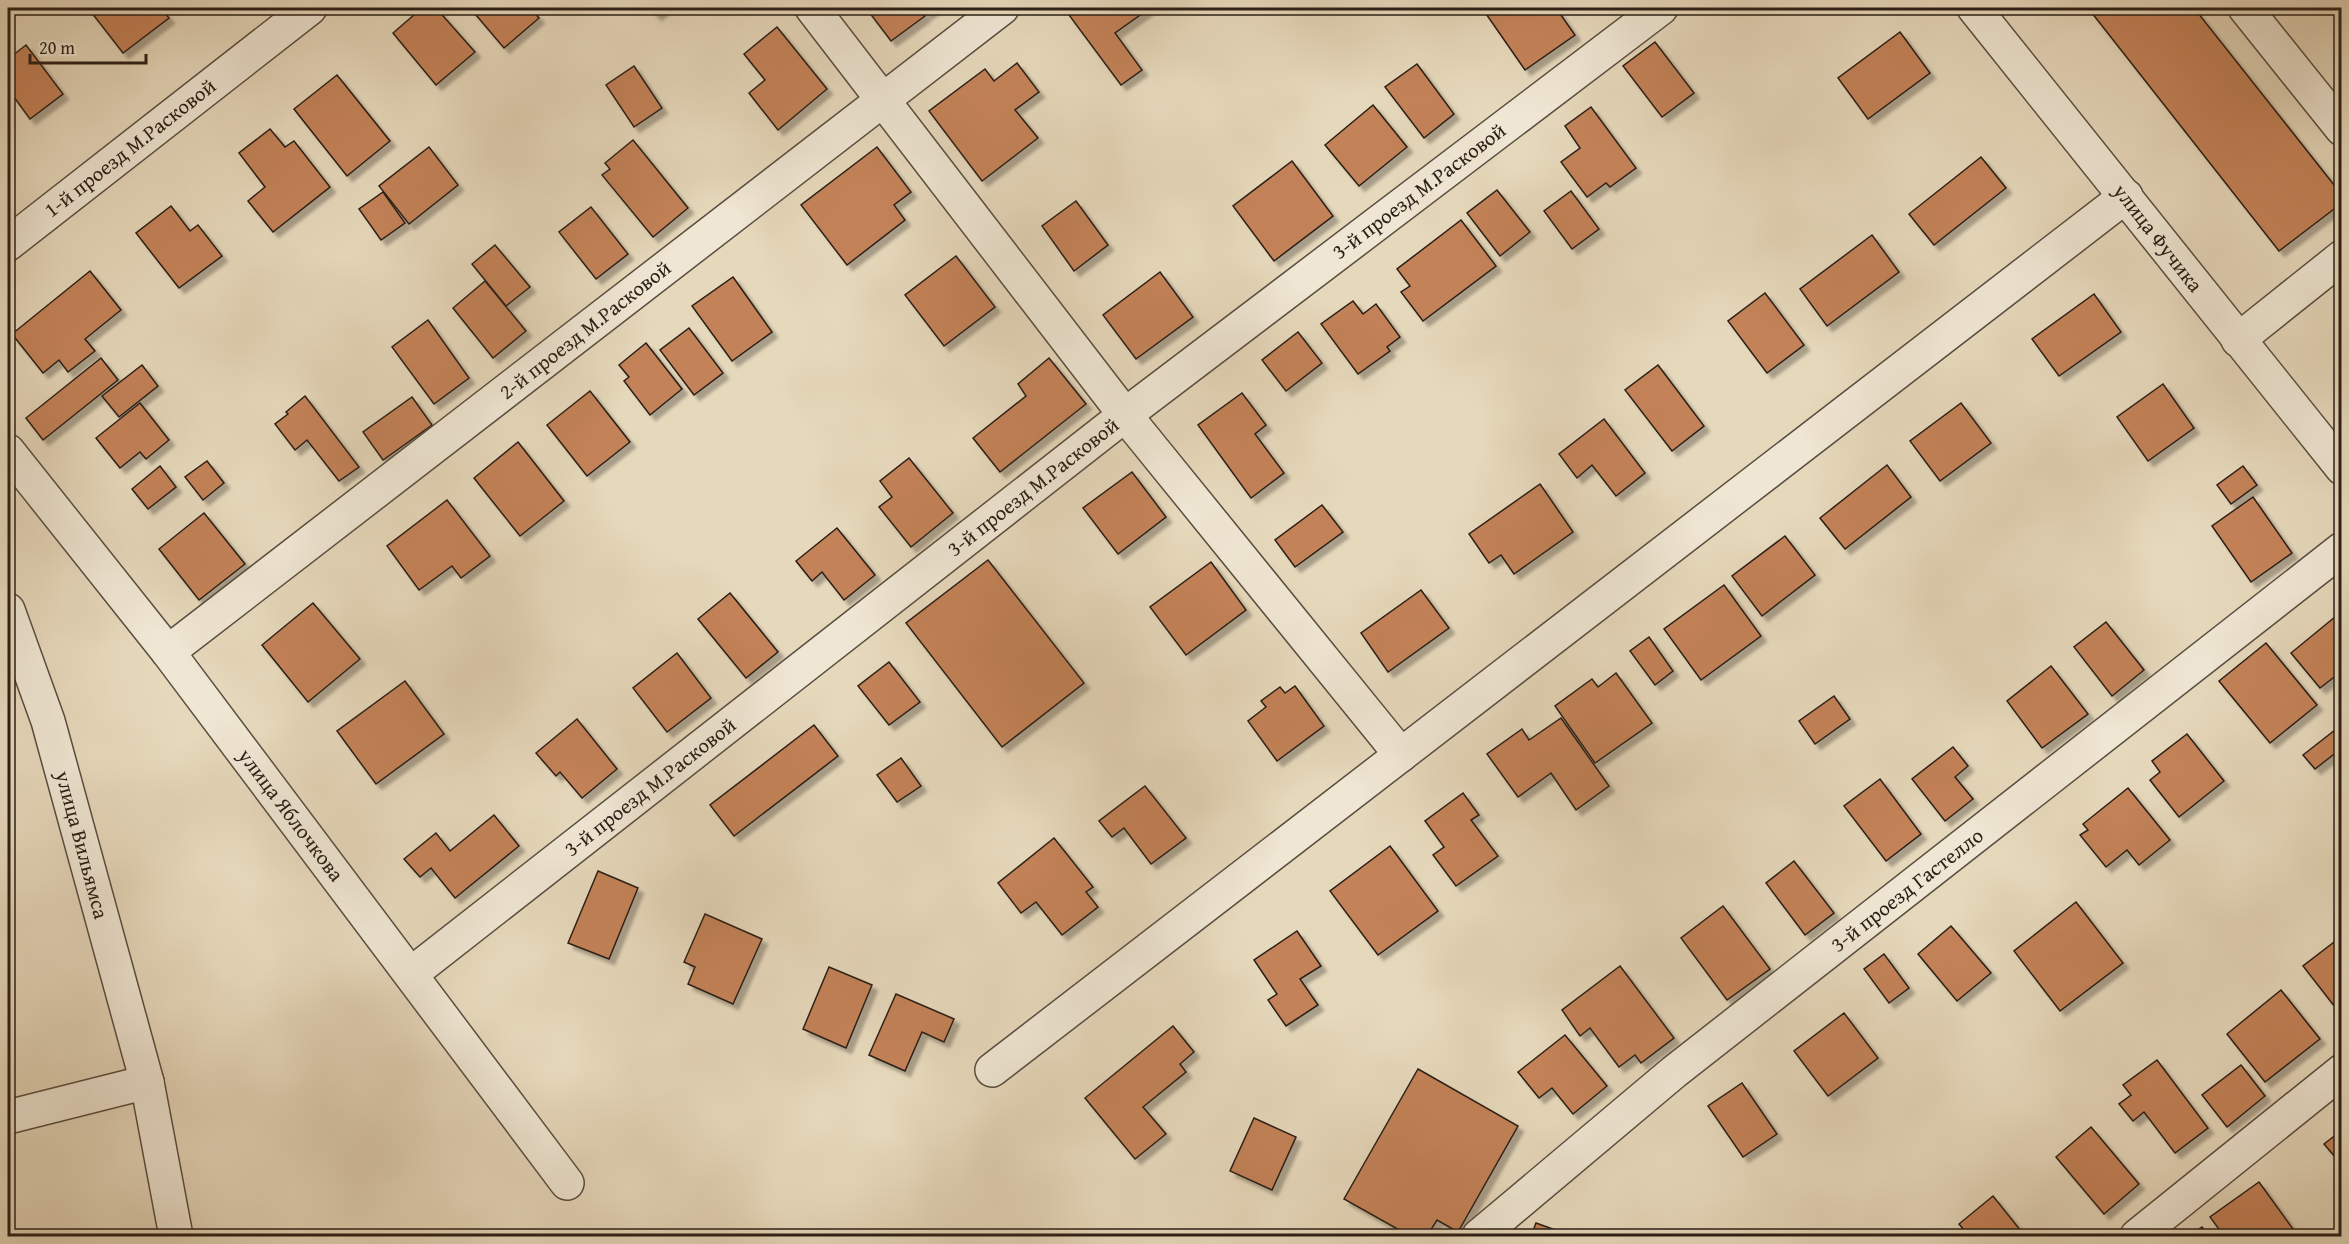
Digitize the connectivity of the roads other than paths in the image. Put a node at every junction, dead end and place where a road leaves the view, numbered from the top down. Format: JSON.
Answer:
{"nodes":[{"id":1,"x":310,"y":8,"type":"edge"},
{"id":2,"x":812,"y":8,"type":"edge"},
{"id":3,"x":1002,"y":8,"type":"edge"},
{"id":4,"x":1661,"y":8,"type":"edge"},
{"id":5,"x":1974,"y":8,"type":"edge"},
{"id":6,"x":2245,"y":8,"type":"edge"},
{"id":7,"x":883,"y":99,"type":"junction"},
{"id":8,"x":2342,"y":129,"type":"edge"},
{"id":9,"x":2126,"y":196,"type":"junction"},
{"id":10,"x":8,"y":244,"type":"edge"},
{"id":11,"x":2342,"y":257,"type":"edge"},
{"id":12,"x":2238,"y":340,"type":"junction"},
{"id":13,"x":1125,"y":415,"type":"junction"},
{"id":14,"x":8,"y":452,"type":"edge"},
{"id":15,"x":2342,"y":468,"type":"edge"},
{"id":16,"x":2342,"y":549,"type":"edge"},
{"id":17,"x":8,"y":610,"type":"edge"},
{"id":18,"x":168,"y":652,"type":"junction"},
{"id":19,"x":1401,"y":755,"type":"junction"},
{"id":20,"x":411,"y":974,"type":"junction"},
{"id":21,"x":992,"y":1070,"type":"dead end"},
{"id":22,"x":2342,"y":1071,"type":"edge"},
{"id":23,"x":147,"y":1082,"type":"junction"},
{"id":24,"x":8,"y":1117,"type":"edge"},
{"id":25,"x":567,"y":1183,"type":"dead end"},
{"id":26,"x":176,"y":1236,"type":"edge"},
{"id":27,"x":1479,"y":1236,"type":"edge"},
{"id":28,"x":2137,"y":1236,"type":"edge"}],
"edges":[{"from":1,"to":10,"type":"street","name":"1-й проезд М.Расковой"},
{"from":2,"to":7,"type":"street"},
{"from":3,"to":7,"type":"street","name":"2-й проезд М.Расковой"},
{"from":4,"to":13,"type":"street","name":"3-й проезд М.Расковой"},
{"from":5,"to":9,"type":"street","name":"улица Фучика"},
{"from":6,"to":8,"type":"street"},
{"from":7,"to":13,"type":"street"},
{"from":7,"to":18,"type":"street","name":"2-й проезд М.Расковой"},
{"from":9,"to":12,"type":"street","name":"улица Фучика"},
{"from":9,"to":19,"type":"street"},
{"from":11,"to":12,"type":"street"},
{"from":12,"to":15,"type":"street","name":"улица Фучика"},
{"from":13,"to":19,"type":"street"},
{"from":13,"to":20,"type":"street","name":"3-й проезд М.Расковой"},
{"from":14,"to":18,"type":"street","name":"улица Яблочкова"},
{"from":16,"to":27,"type":"street","name":"3-й проезд Гастелло"},
{"from":17,"to":23,"type":"street","name":"улица Вильямса"},
{"from":18,"to":20,"type":"street","name":"улица Яблочкова"},
{"from":19,"to":21,"type":"street"},
{"from":20,"to":25,"type":"street","name":"улица Яблочкова"},
{"from":22,"to":28,"type":"street"},
{"from":23,"to":24,"type":"street"},
{"from":23,"to":26,"type":"street","name":"улица Вильямса"}]}
